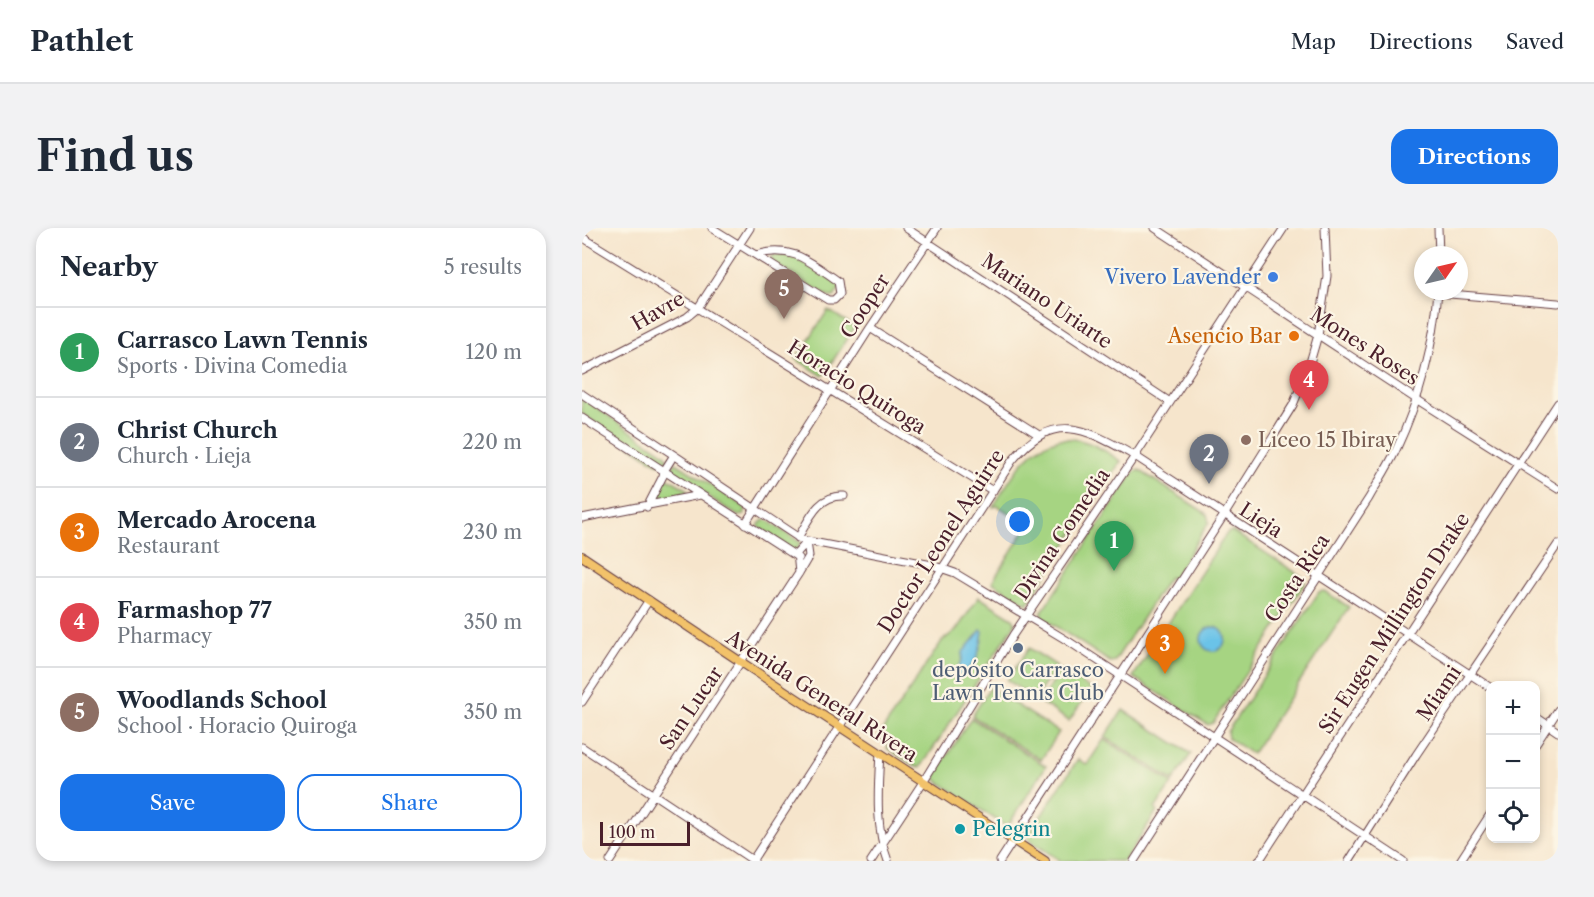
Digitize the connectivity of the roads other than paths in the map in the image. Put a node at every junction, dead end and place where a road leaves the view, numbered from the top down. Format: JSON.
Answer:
{"nodes":[{"id":1,"x":712,"y":228,"type":"edge"},
{"id":2,"x":750,"y":228,"type":"edge"},
{"id":3,"x":906,"y":228,"type":"edge"},
{"id":4,"x":937,"y":228,"type":"edge"},
{"id":5,"x":1155,"y":228,"type":"edge"},
{"id":6,"x":1284,"y":228,"type":"edge"},
{"id":7,"x":1325,"y":228,"type":"edge"},
{"id":8,"x":1438,"y":228,"type":"edge"},
{"id":9,"x":582,"y":237,"type":"edge"},
{"id":10,"x":927,"y":242,"type":"junction"},
{"id":11,"x":739,"y":245,"type":"junction"},
{"id":12,"x":1439,"y":246,"type":"edge"},
{"id":13,"x":756,"y":255,"type":"junction"},
{"id":14,"x":1244,"y":287,"type":"junction"},
{"id":15,"x":1468,"y":295,"type":"edge"},
{"id":16,"x":1437,"y":300,"type":"edge"},
{"id":17,"x":1558,"y":303,"type":"edge"},
{"id":18,"x":698,"y":308,"type":"junction"},
{"id":19,"x":870,"y":328,"type":"junction"},
{"id":20,"x":1318,"y":335,"type":"junction"},
{"id":21,"x":582,"y":371,"type":"edge"},
{"id":22,"x":831,"y":390,"type":"junction"},
{"id":23,"x":582,"y":394,"type":"edge"},
{"id":24,"x":1416,"y":399,"type":"junction"},
{"id":25,"x":1170,"y":402,"type":"junction"},
{"id":26,"x":1558,"y":403,"type":"edge"},
{"id":27,"x":582,"y":418,"type":"edge"},
{"id":28,"x":1039,"y":435,"type":"junction"},
{"id":29,"x":674,"y":455,"type":"junction"},
{"id":30,"x":1135,"y":456,"type":"junction"},
{"id":31,"x":1518,"y":464,"type":"junction"},
{"id":32,"x":664,"y":471,"type":"junction"},
{"id":33,"x":1558,"y":489,"type":"edge"},
{"id":34,"x":993,"y":491,"type":"junction"},
{"id":35,"x":700,"y":495,"type":"junction"},
{"id":36,"x":844,"y":496,"type":"dead end"},
{"id":37,"x":646,"y":507,"type":"junction"},
{"id":38,"x":755,"y":509,"type":"junction"},
{"id":39,"x":1224,"y":515,"type":"junction"},
{"id":40,"x":582,"y":518,"type":"edge"},
{"id":41,"x":745,"y":524,"type":"junction"},
{"id":42,"x":798,"y":538,"type":"junction"},
{"id":43,"x":807,"y":543,"type":"junction"},
{"id":44,"x":1558,"y":544,"type":"edge"},
{"id":45,"x":826,"y":545,"type":"junction"},
{"id":46,"x":582,"y":556,"type":"edge"},
{"id":47,"x":809,"y":556,"type":"junction"},
{"id":48,"x":796,"y":558,"type":"junction"},
{"id":49,"x":943,"y":568,"type":"junction"},
{"id":50,"x":799,"y":573,"type":"junction"},
{"id":51,"x":1317,"y":577,"type":"junction"},
{"id":52,"x":649,"y":600,"type":"junction"},
{"id":53,"x":1026,"y":615,"type":"junction"},
{"id":54,"x":1407,"y":634,"type":"junction"},
{"id":55,"x":741,"y":662,"type":"junction"},
{"id":56,"x":1471,"y":675,"type":"junction"},
{"id":57,"x":1120,"y":676,"type":"junction"},
{"id":58,"x":1486,"y":685,"type":"edge"},
{"id":59,"x":582,"y":702,"type":"edge"},
{"id":60,"x":1558,"y":710,"type":"edge"},
{"id":61,"x":1540,"y":720,"type":"edge"},
{"id":62,"x":1547,"y":725,"type":"junction"},
{"id":63,"x":840,"y":726,"type":"junction"},
{"id":64,"x":1558,"y":732,"type":"edge"},
{"id":65,"x":1215,"y":737,"type":"junction"},
{"id":66,"x":1540,"y":737,"type":"edge"},
{"id":67,"x":582,"y":747,"type":"edge"},
{"id":68,"x":880,"y":753,"type":"junction"},
{"id":69,"x":923,"y":782,"type":"junction"},
{"id":70,"x":654,"y":793,"type":"junction"},
{"id":71,"x":1301,"y":795,"type":"junction"},
{"id":72,"x":1486,"y":821,"type":"edge"},
{"id":73,"x":1364,"y":837,"type":"junction"},
{"id":74,"x":1014,"y":841,"type":"junction"},
{"id":75,"x":882,"y":844,"type":"junction"},
{"id":76,"x":610,"y":861,"type":"edge"},
{"id":77,"x":753,"y":861,"type":"edge"},
{"id":78,"x":871,"y":861,"type":"edge"},
{"id":79,"x":888,"y":861,"type":"edge"},
{"id":80,"x":1000,"y":861,"type":"edge"},
{"id":81,"x":1045,"y":861,"type":"edge"},
{"id":82,"x":1134,"y":861,"type":"edge"},
{"id":83,"x":1259,"y":861,"type":"edge"},
{"id":84,"x":1349,"y":861,"type":"edge"},
{"id":85,"x":1403,"y":861,"type":"edge"},
{"id":86,"x":1460,"y":861,"type":"edge"}],
"edges":[{"from":1,"to":11,"type":"street"},
{"from":2,"to":11,"type":"street","name":"Havre"},
{"from":3,"to":10,"type":"street","name":"Mariano Uriarte"},
{"from":4,"to":10,"type":"street","name":"Cooper"},
{"from":5,"to":14,"type":"street","name":"Mones Roses"},
{"from":6,"to":14,"type":"street","name":"Divina Comedia"},
{"from":7,"to":20,"type":"street"},
{"from":8,"to":12,"type":"street"},
{"from":9,"to":18,"type":"street","name":"Horacio Quiroga"},
{"from":10,"to":19,"type":"street","name":"Cooper"},
{"from":10,"to":25,"type":"street","name":"Mariano Uriarte"},
{"from":11,"to":13,"type":"street"},
{"from":11,"to":18,"type":"street","name":"Havre"},
{"from":13,"to":13,"type":"street"},
{"from":14,"to":20,"type":"street","name":"Mones Roses"},
{"from":14,"to":25,"type":"street","name":"Divina Comedia"},
{"from":15,"to":17,"type":"street"},
{"from":16,"to":24,"type":"street","name":"Costa Rica"},
{"from":18,"to":21,"type":"street","name":"Havre"},
{"from":18,"to":22,"type":"street","name":"Horacio Quiroga"},
{"from":19,"to":22,"type":"street","name":"Cooper"},
{"from":19,"to":28,"type":"street"},
{"from":20,"to":24,"type":"street","name":"Mones Roses"},
{"from":20,"to":39,"type":"street"},
{"from":22,"to":34,"type":"street","name":"Horacio Quiroga"},
{"from":22,"to":38,"type":"street","name":"Cooper"},
{"from":23,"to":29,"type":"street"},
{"from":24,"to":31,"type":"street","name":"Mones Roses"},
{"from":24,"to":51,"type":"street","name":"Costa Rica"},
{"from":25,"to":30,"type":"street","name":"Divina Comedia"},
{"from":26,"to":31,"type":"street","name":"Sir Eugen Millington Drake"},
{"from":27,"to":32,"type":"street"},
{"from":28,"to":30,"type":"street"},
{"from":28,"to":34,"type":"street","name":"Doctor Leonel Aguirre"},
{"from":29,"to":32,"type":"street"},
{"from":29,"to":38,"type":"street"},
{"from":30,"to":39,"type":"street","name":"Lieja"},
{"from":30,"to":53,"type":"street","name":"Divina Comedia"},
{"from":31,"to":33,"type":"street","name":"Mones Roses"},
{"from":31,"to":54,"type":"street","name":"Sir Eugen Millington Drake"},
{"from":32,"to":35,"type":"street"},
{"from":32,"to":37,"type":"street"},
{"from":34,"to":49,"type":"street","name":"Doctor Leonel Aguirre"},
{"from":35,"to":37,"type":"street"},
{"from":35,"to":41,"type":"street"},
{"from":36,"to":42,"type":"street"},
{"from":37,"to":40,"type":"street"},
{"from":38,"to":41,"type":"street","name":"Cooper"},
{"from":38,"to":42,"type":"street"},
{"from":39,"to":51,"type":"street","name":"Lieja"},
{"from":39,"to":57,"type":"street"},
{"from":41,"to":48,"type":"street"},
{"from":42,"to":43,"type":"street"},
{"from":43,"to":45,"type":"street"},
{"from":43,"to":47,"type":"street"},
{"from":43,"to":48,"type":"street"},
{"from":44,"to":56,"type":"street","name":"Miami"},
{"from":45,"to":47,"type":"street"},
{"from":45,"to":49,"type":"street"},
{"from":46,"to":52,"type":"main road","name":"Avenida General Rivera"},
{"from":47,"to":48,"type":"street"},
{"from":47,"to":50,"type":"street","name":"San Lucar"},
{"from":48,"to":50,"type":"street"},
{"from":49,"to":53,"type":"street"},
{"from":49,"to":63,"type":"street","name":"Doctor Leonel Aguirre"},
{"from":50,"to":55,"type":"street","name":"San Lucar"},
{"from":51,"to":54,"type":"street","name":"Lieja"},
{"from":51,"to":65,"type":"street","name":"Costa Rica"},
{"from":52,"to":55,"type":"main road","name":"Avenida General Rivera"},
{"from":52,"to":59,"type":"street"},
{"from":53,"to":57,"type":"street"},
{"from":53,"to":69,"type":"street","name":"Divina Comedia"},
{"from":54,"to":56,"type":"street","name":"Lieja"},
{"from":54,"to":71,"type":"street","name":"Sir Eugen Millington Drake"},
{"from":55,"to":63,"type":"main road","name":"Avenida General Rivera"},
{"from":55,"to":70,"type":"street","name":"San Lucar"},
{"from":56,"to":58,"type":"street","name":"Lieja"},
{"from":56,"to":73,"type":"street","name":"Miami"},
{"from":57,"to":65,"type":"street"},
{"from":57,"to":74,"type":"street"},
{"from":60,"to":62,"type":"street"},
{"from":61,"to":62,"type":"street"},
{"from":62,"to":64,"type":"street"},
{"from":62,"to":66,"type":"street"},
{"from":63,"to":68,"type":"main road","name":"Avenida General Rivera"},
{"from":63,"to":77,"type":"street","name":"Doctor Leonel Aguirre"},
{"from":65,"to":71,"type":"street"},
{"from":65,"to":82,"type":"street","name":"Costa Rica"},
{"from":67,"to":70,"type":"street"},
{"from":68,"to":69,"type":"main road","name":"Avenida General Rivera"},
{"from":68,"to":75,"type":"street"},
{"from":69,"to":74,"type":"main road","name":"Avenida General Rivera"},
{"from":69,"to":75,"type":"street","name":"Divina Comedia"},
{"from":70,"to":76,"type":"street","name":"San Lucar"},
{"from":70,"to":77,"type":"street"},
{"from":71,"to":73,"type":"street"},
{"from":71,"to":83,"type":"street","name":"Sir Eugen Millington Drake"},
{"from":72,"to":86,"type":"street"},
{"from":73,"to":84,"type":"street","name":"Miami"},
{"from":73,"to":85,"type":"street"},
{"from":74,"to":80,"type":"street"},
{"from":74,"to":81,"type":"main road","name":"Avenida General Rivera"},
{"from":75,"to":78,"type":"street","name":"Divina Comedia"},
{"from":75,"to":79,"type":"street"}]}
